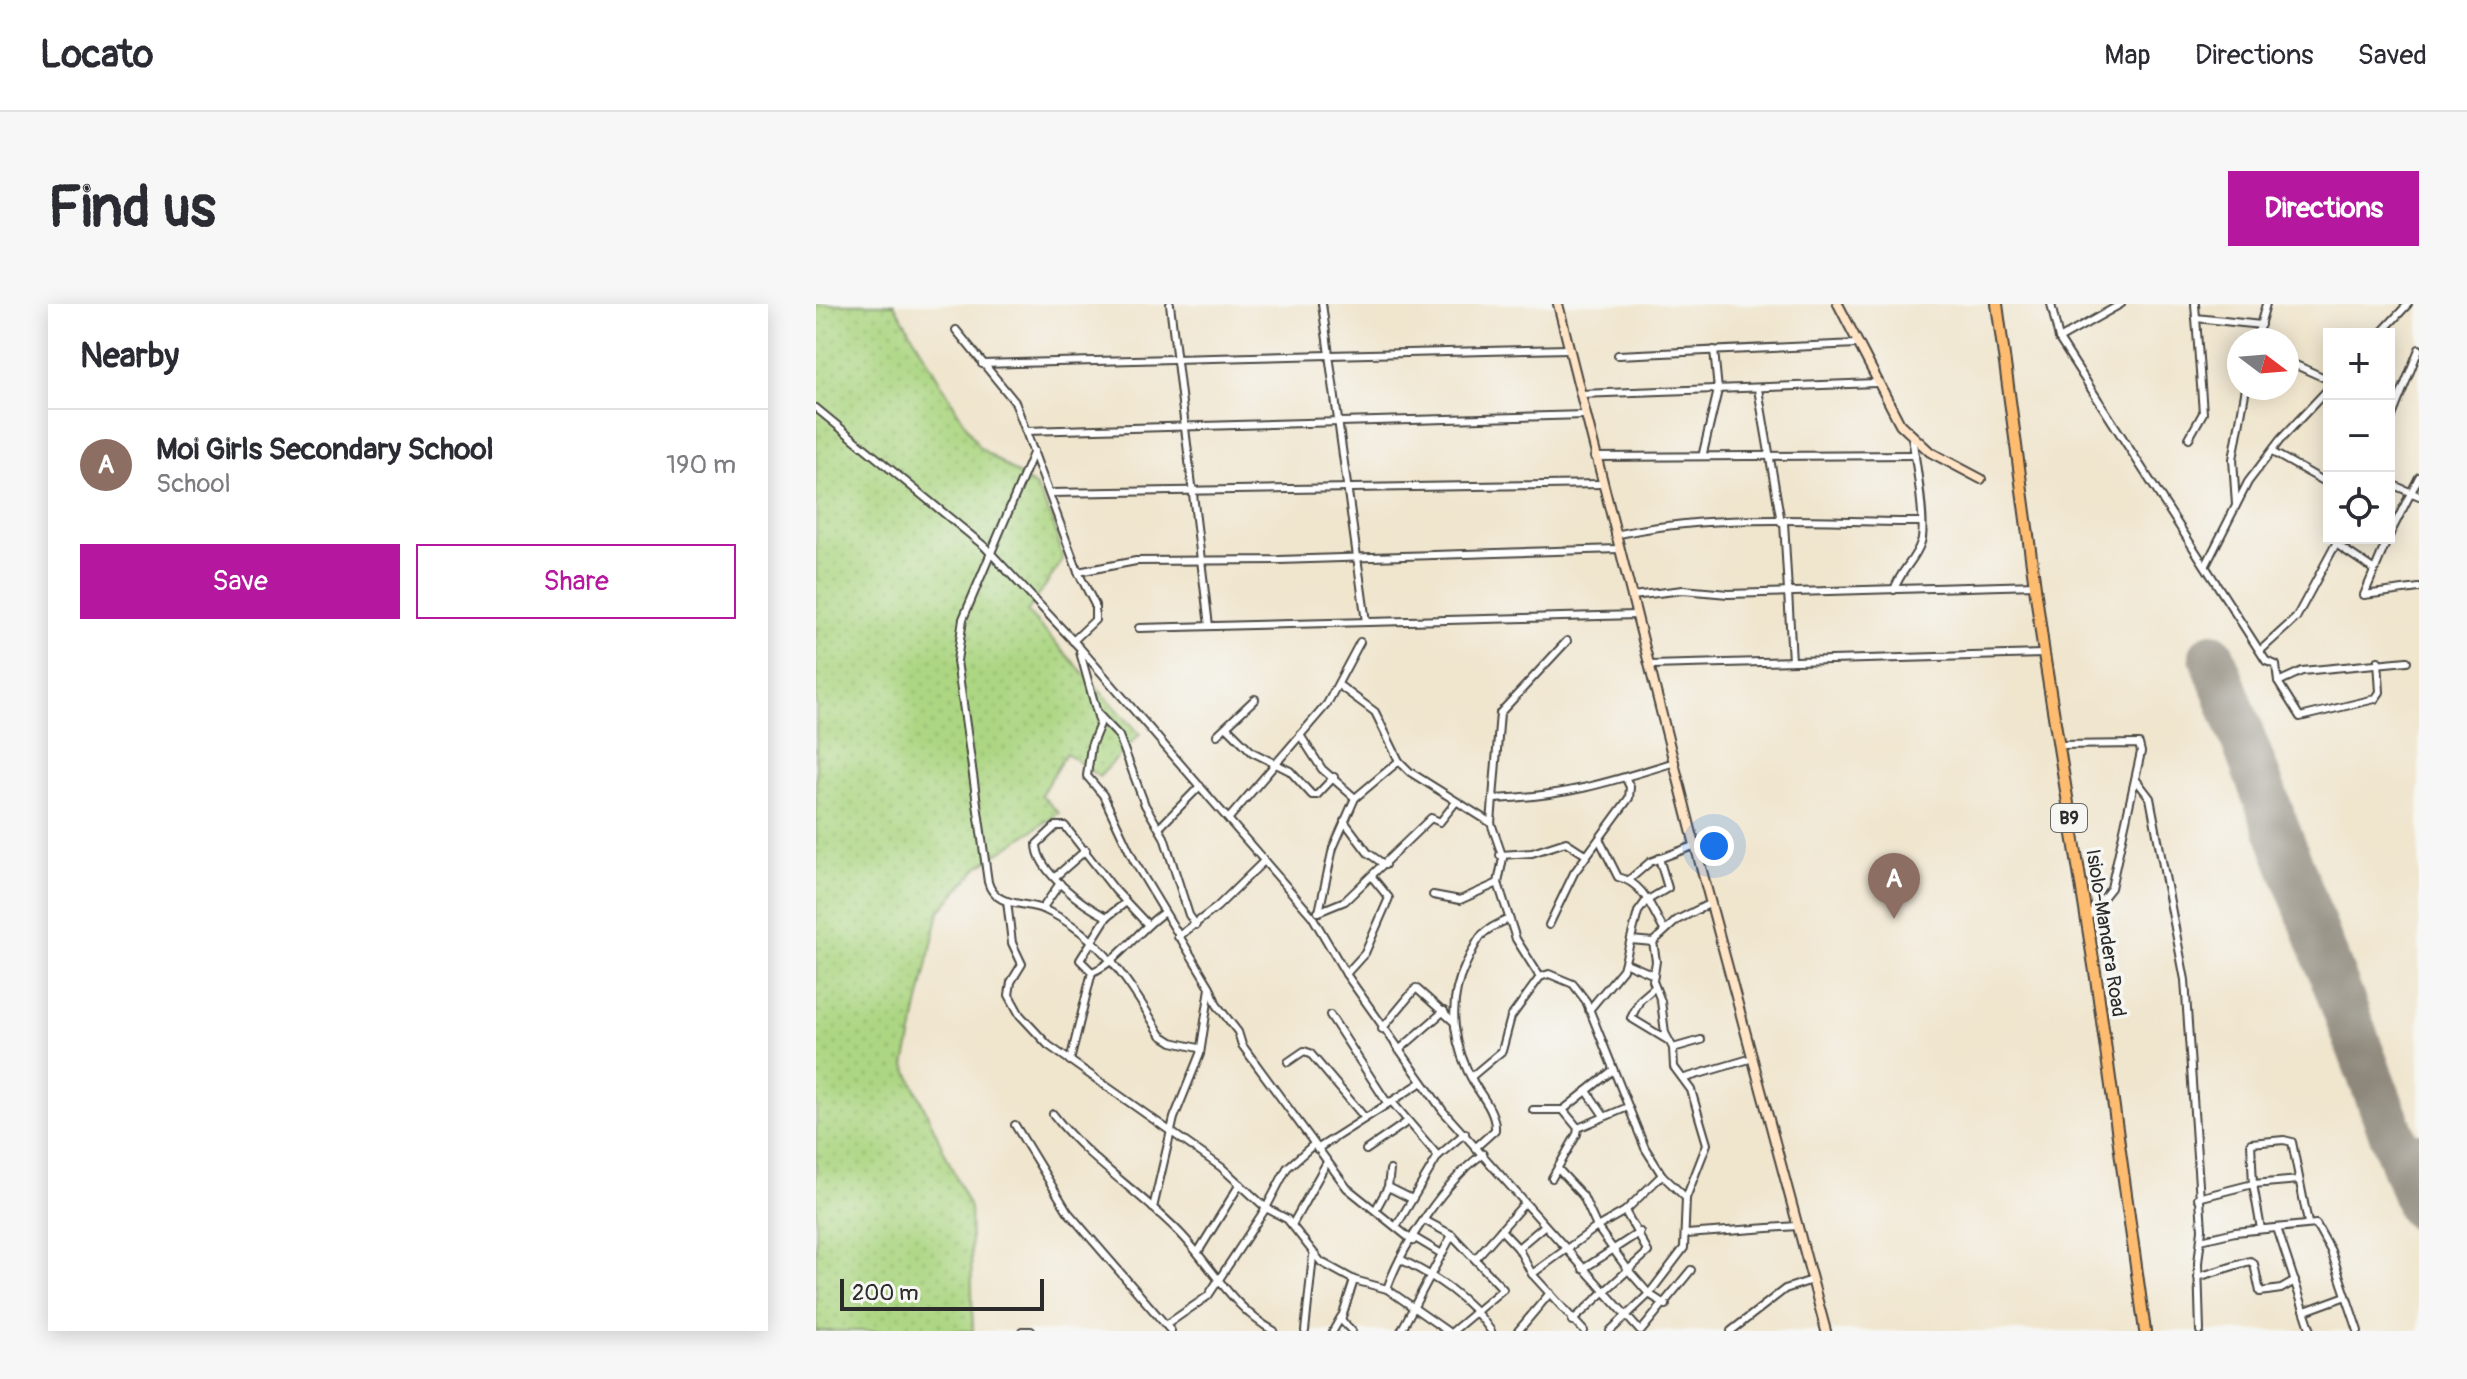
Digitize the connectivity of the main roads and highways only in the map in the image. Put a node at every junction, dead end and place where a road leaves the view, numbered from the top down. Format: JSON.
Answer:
{"nodes":[{"id":1,"x":1558,"y":304,"type":"edge"},
{"id":2,"x":1838,"y":304,"type":"edge"},
{"id":3,"x":1997,"y":304,"type":"edge"},
{"id":4,"x":1981,"y":479,"type":"dead end"},
{"id":5,"x":1826,"y":1331,"type":"edge"},
{"id":6,"x":2145,"y":1331,"type":"edge"}],
"edges":[{"from":1,"to":5,"type":"main road"},
{"from":2,"to":4,"type":"main road"},
{"from":3,"to":6,"type":"highway","name":"Isiolo-Mandera Road","number":"B9"}]}
